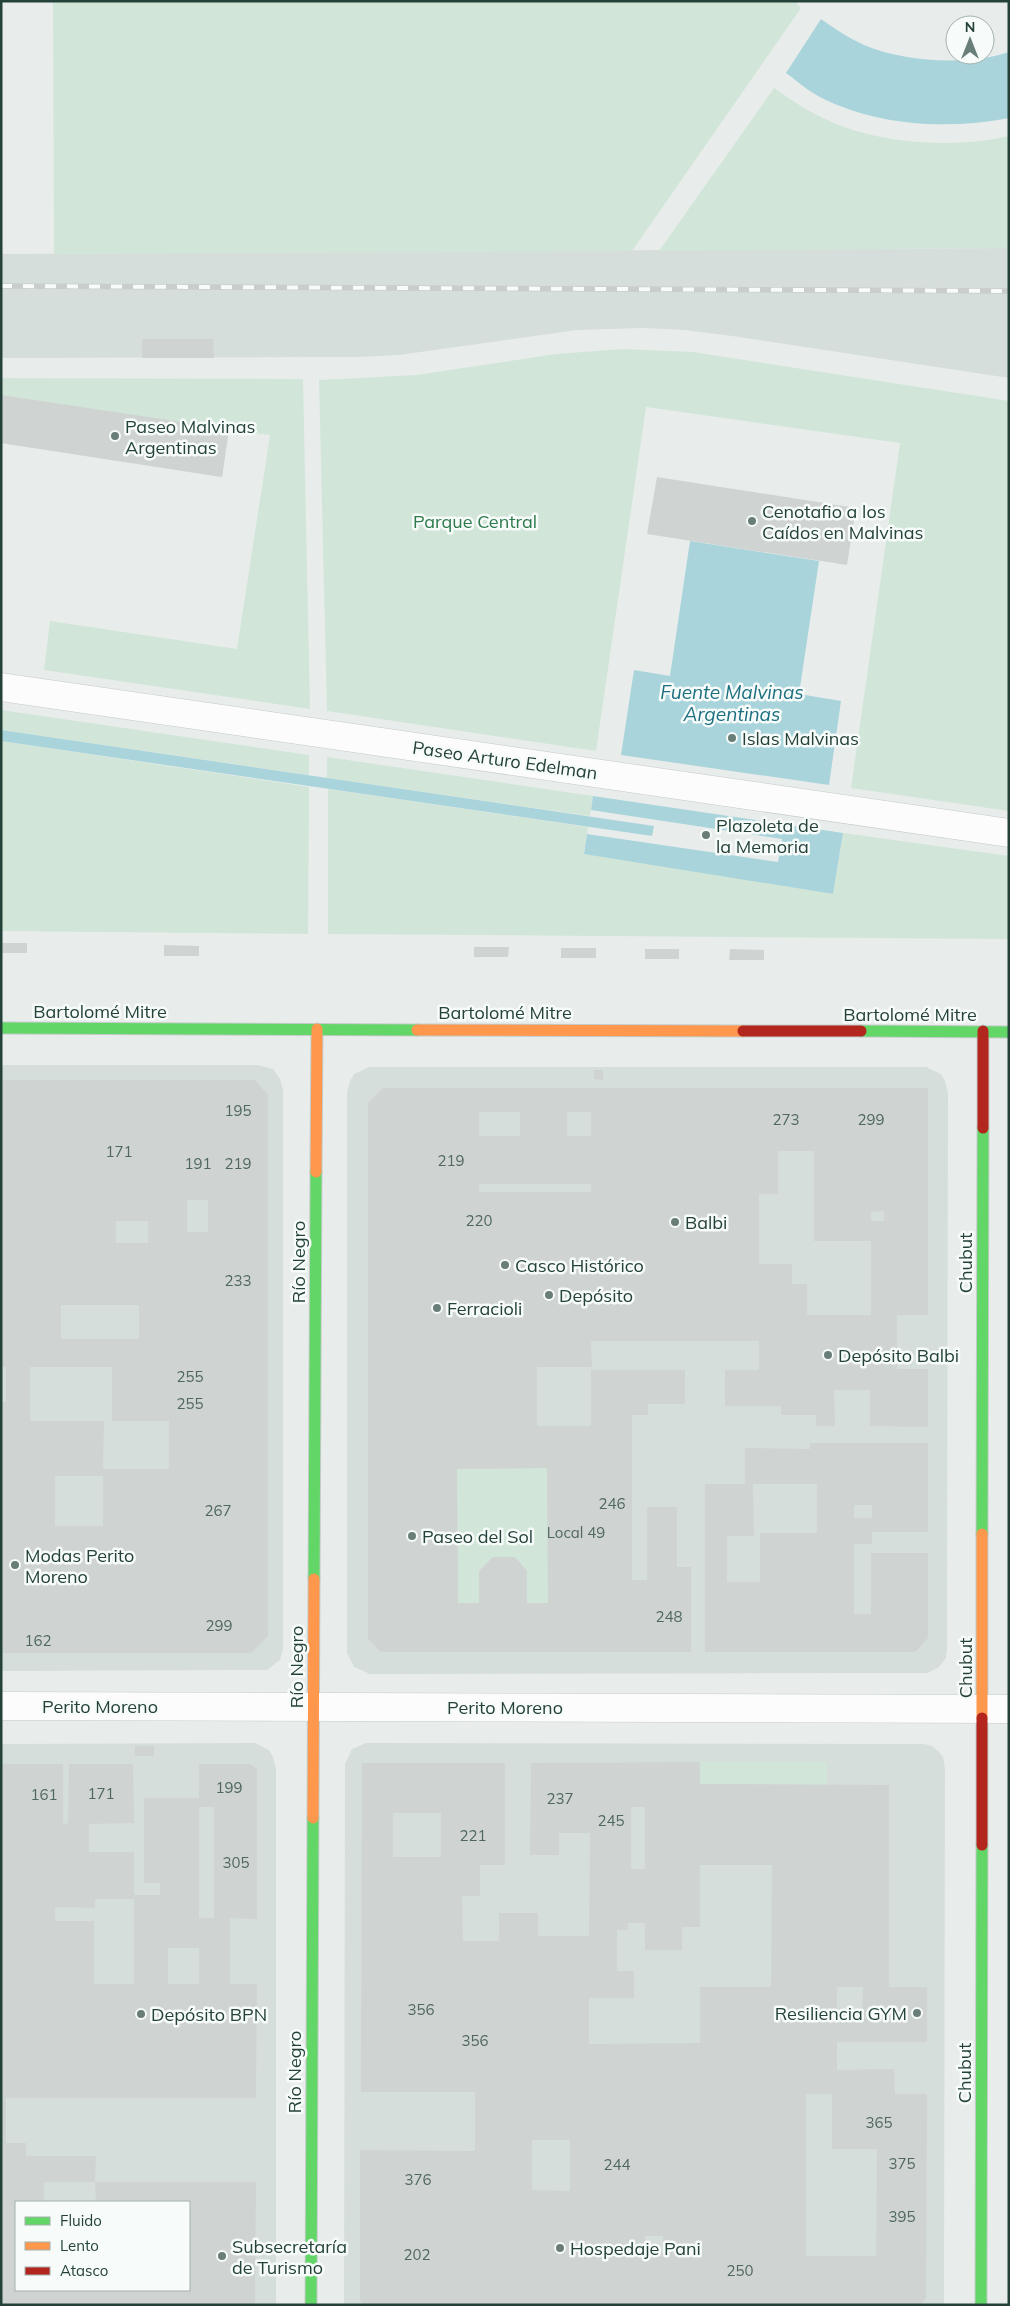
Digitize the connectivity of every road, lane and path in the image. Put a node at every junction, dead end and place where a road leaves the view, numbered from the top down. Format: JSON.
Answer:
{"nodes":[{"id":1,"x":1,"y":687,"type":"edge"},
{"id":2,"x":1009,"y":833,"type":"edge"},
{"id":3,"x":1009,"y":1018,"type":"edge"},
{"id":4,"x":1,"y":1028,"type":"edge"},
{"id":5,"x":317,"y":1029,"type":"junction"},
{"id":6,"x":983,"y":1031,"type":"junction"},
{"id":7,"x":1009,"y":1032,"type":"edge"},
{"id":8,"x":1,"y":1706,"type":"edge"},
{"id":9,"x":314,"y":1706,"type":"junction"},
{"id":10,"x":982,"y":1709,"type":"junction"},
{"id":11,"x":1009,"y":1709,"type":"edge"},
{"id":12,"x":311,"y":2305,"type":"edge"},
{"id":13,"x":981,"y":2305,"type":"edge"}],
"edges":[{"from":1,"to":2,"type":"street","name":"Paseo Arturo Edelman"},
{"from":3,"to":6,"type":"street"},
{"from":4,"to":5,"type":"street","name":"Bartolomé Mitre"},
{"from":5,"to":6,"type":"street","name":"Bartolomé Mitre"},
{"from":5,"to":9,"type":"street","name":"Río Negro"},
{"from":6,"to":7,"type":"street","name":"Bartolomé Mitre"},
{"from":6,"to":10,"type":"street","name":"Chubut"},
{"from":8,"to":9,"type":"street","name":"Perito Moreno"},
{"from":9,"to":10,"type":"street","name":"Perito Moreno"},
{"from":9,"to":12,"type":"street","name":"Río Negro"},
{"from":10,"to":11,"type":"street","name":"Perito Moreno"},
{"from":10,"to":13,"type":"street","name":"Chubut"}]}
